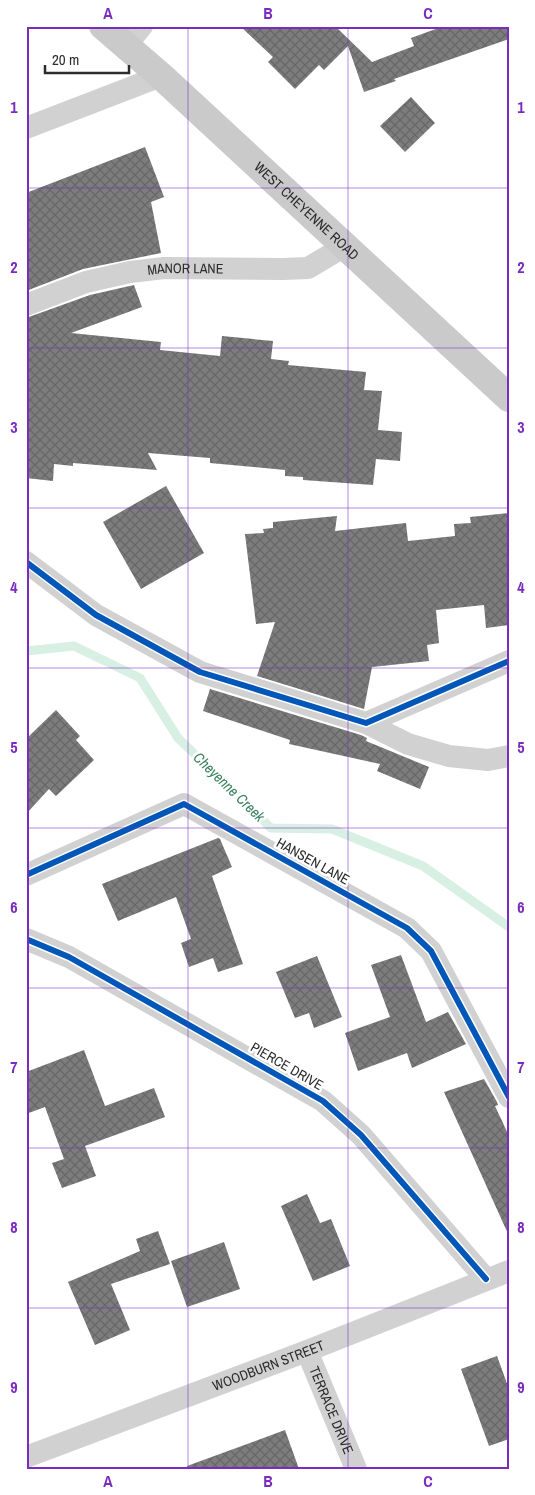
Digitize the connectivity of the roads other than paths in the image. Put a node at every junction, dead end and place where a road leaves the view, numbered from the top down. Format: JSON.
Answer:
{"nodes":[{"id":1,"x":103,"y":26,"type":"edge"},
{"id":2,"x":134,"y":36,"type":"edge"},
{"id":3,"x":161,"y":76,"type":"junction"},
{"id":4,"x":26,"y":128,"type":"edge"},
{"id":5,"x":345,"y":246,"type":"junction"},
{"id":6,"x":26,"y":305,"type":"edge"},
{"id":7,"x":509,"y":398,"type":"edge"},
{"id":8,"x":26,"y":562,"type":"edge"},
{"id":9,"x":509,"y":661,"type":"edge"},
{"id":10,"x":366,"y":723,"type":"junction"},
{"id":11,"x":509,"y":756,"type":"edge"},
{"id":12,"x":26,"y":875,"type":"edge"},
{"id":13,"x":26,"y":939,"type":"edge"},
{"id":14,"x":509,"y":1097,"type":"edge"},
{"id":15,"x":509,"y":1271,"type":"edge"},
{"id":16,"x":486,"y":1279,"type":"junction"},
{"id":17,"x":307,"y":1351,"type":"junction"},
{"id":18,"x":26,"y":1457,"type":"edge"},
{"id":19,"x":356,"y":1469,"type":"edge"}],
"edges":[{"from":1,"to":2,"type":"main road","name":"WEST CHEYENNE ROAD"},
{"from":2,"to":3,"type":"main road","name":"WEST CHEYENNE ROAD"},
{"from":3,"to":4,"type":"street"},
{"from":3,"to":5,"type":"main road","name":"WEST CHEYENNE ROAD"},
{"from":5,"to":6,"type":"street","name":"MANOR LANE"},
{"from":5,"to":7,"type":"main road","name":"WEST CHEYENNE ROAD"},
{"from":8,"to":10,"type":"street"},
{"from":9,"to":10,"type":"street"},
{"from":10,"to":11,"type":"street"},
{"from":12,"to":14,"type":"street","name":"HANSEN LANE"},
{"from":13,"to":16,"type":"street","name":"PIERCE DRIVE"},
{"from":15,"to":16,"type":"street","name":"WOODBURN STREET"},
{"from":16,"to":17,"type":"street","name":"WOODBURN STREET"},
{"from":17,"to":18,"type":"street","name":"WOODBURN STREET"},
{"from":17,"to":19,"type":"street","name":"TERRACE DRIVE"}]}
